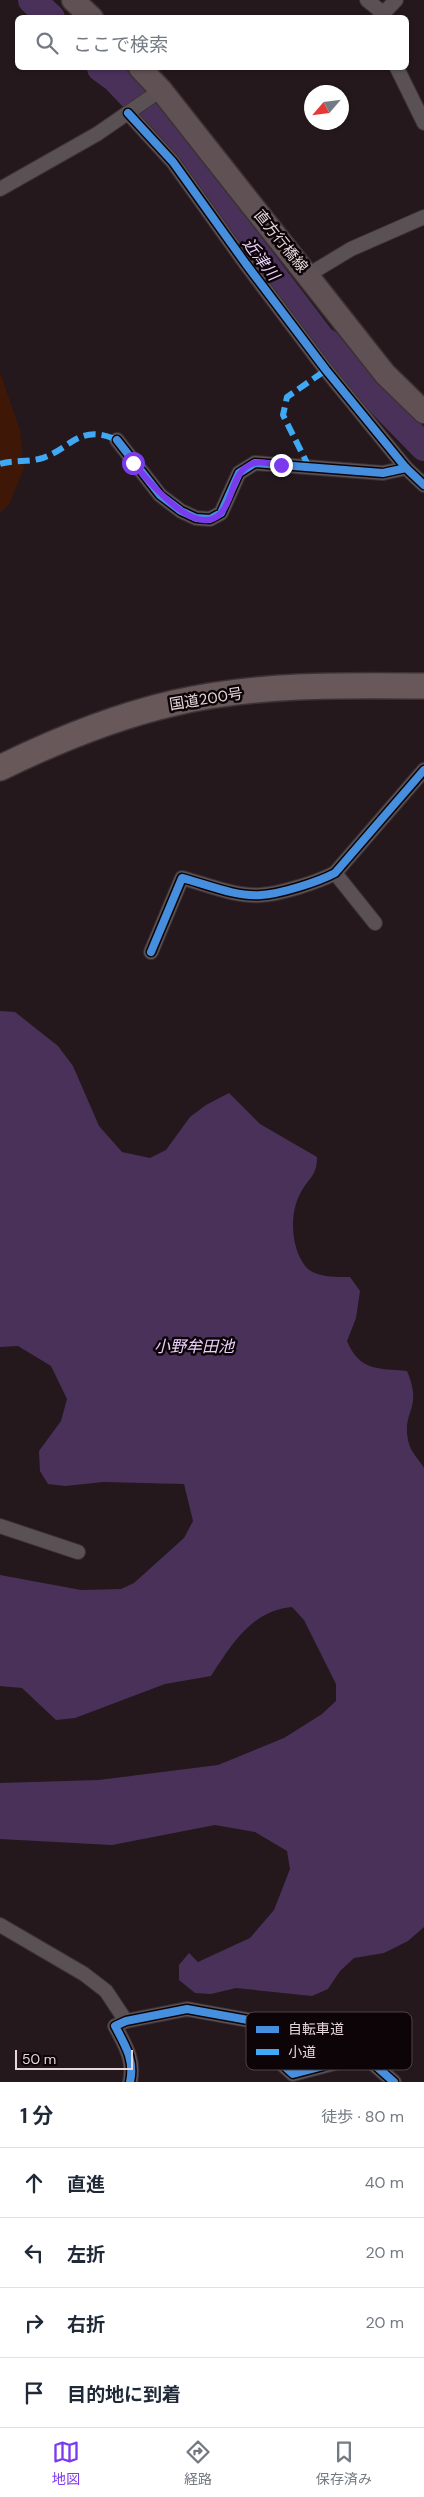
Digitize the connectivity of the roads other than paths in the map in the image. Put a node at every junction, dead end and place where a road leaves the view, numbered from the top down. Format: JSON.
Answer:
{"nodes":[{"id":1,"x":73,"y":0,"type":"edge"},
{"id":2,"x":367,"y":0,"type":"edge"},
{"id":3,"x":396,"y":0,"type":"edge"},
{"id":4,"x":89,"y":15,"type":"edge"},
{"id":5,"x":381,"y":15,"type":"edge"},
{"id":6,"x":142,"y":70,"type":"edge"},
{"id":7,"x":398,"y":70,"type":"edge"},
{"id":8,"x":160,"y":91,"type":"junction"},
{"id":9,"x":128,"y":113,"type":"junction"},
{"id":10,"x":424,"y":122,"type":"edge"},
{"id":11,"x":0,"y":189,"type":"edge"},
{"id":12,"x":424,"y":217,"type":"edge"},
{"id":13,"x":308,"y":275,"type":"junction"},
{"id":14,"x":424,"y":412,"type":"edge"},
{"id":15,"x":117,"y":440,"type":"dead end"},
{"id":16,"x":406,"y":468,"type":"junction"},
{"id":17,"x":424,"y":485,"type":"edge"},
{"id":18,"x":424,"y":686,"type":"edge"},
{"id":19,"x":0,"y":768,"type":"edge"},
{"id":20,"x":424,"y":770,"type":"edge"},
{"id":21,"x":335,"y":874,"type":"junction"},
{"id":22,"x":375,"y":923,"type":"dead end"},
{"id":23,"x":151,"y":952,"type":"dead end"},
{"id":24,"x":0,"y":1526,"type":"edge"},
{"id":25,"x":78,"y":1552,"type":"dead end"},
{"id":26,"x":1,"y":1927,"type":"edge"},
{"id":27,"x":246,"y":2020,"type":"edge"},
{"id":28,"x":126,"y":2021,"type":"junction"},
{"id":29,"x":289,"y":2070,"type":"edge"},
{"id":30,"x":308,"y":2070,"type":"edge"},
{"id":31,"x":380,"y":2070,"type":"edge"},
{"id":32,"x":130,"y":2082,"type":"edge"},
{"id":33,"x":394,"y":2082,"type":"edge"}],
"edges":[{"from":1,"to":4,"type":"main road"},
{"from":2,"to":5,"type":"street"},
{"from":3,"to":5,"type":"street"},
{"from":6,"to":8,"type":"main road","name":"直方行橋線"},
{"from":7,"to":10,"type":"street"},
{"from":8,"to":9,"type":"street"},
{"from":8,"to":13,"type":"main road","name":"直方行橋線"},
{"from":9,"to":11,"type":"street"},
{"from":9,"to":16,"type":"street"},
{"from":12,"to":13,"type":"street"},
{"from":13,"to":14,"type":"main road","name":"直方行橋線"},
{"from":15,"to":16,"type":"street"},
{"from":16,"to":17,"type":"street"},
{"from":18,"to":19,"type":"highway","name":"国道200号"},
{"from":20,"to":21,"type":"street"},
{"from":21,"to":22,"type":"street"},
{"from":21,"to":23,"type":"street"},
{"from":24,"to":25,"type":"street"},
{"from":26,"to":28,"type":"street"},
{"from":27,"to":28,"type":"street"},
{"from":28,"to":32,"type":"street"},
{"from":29,"to":30,"type":"street"},
{"from":31,"to":33,"type":"street"}]}
